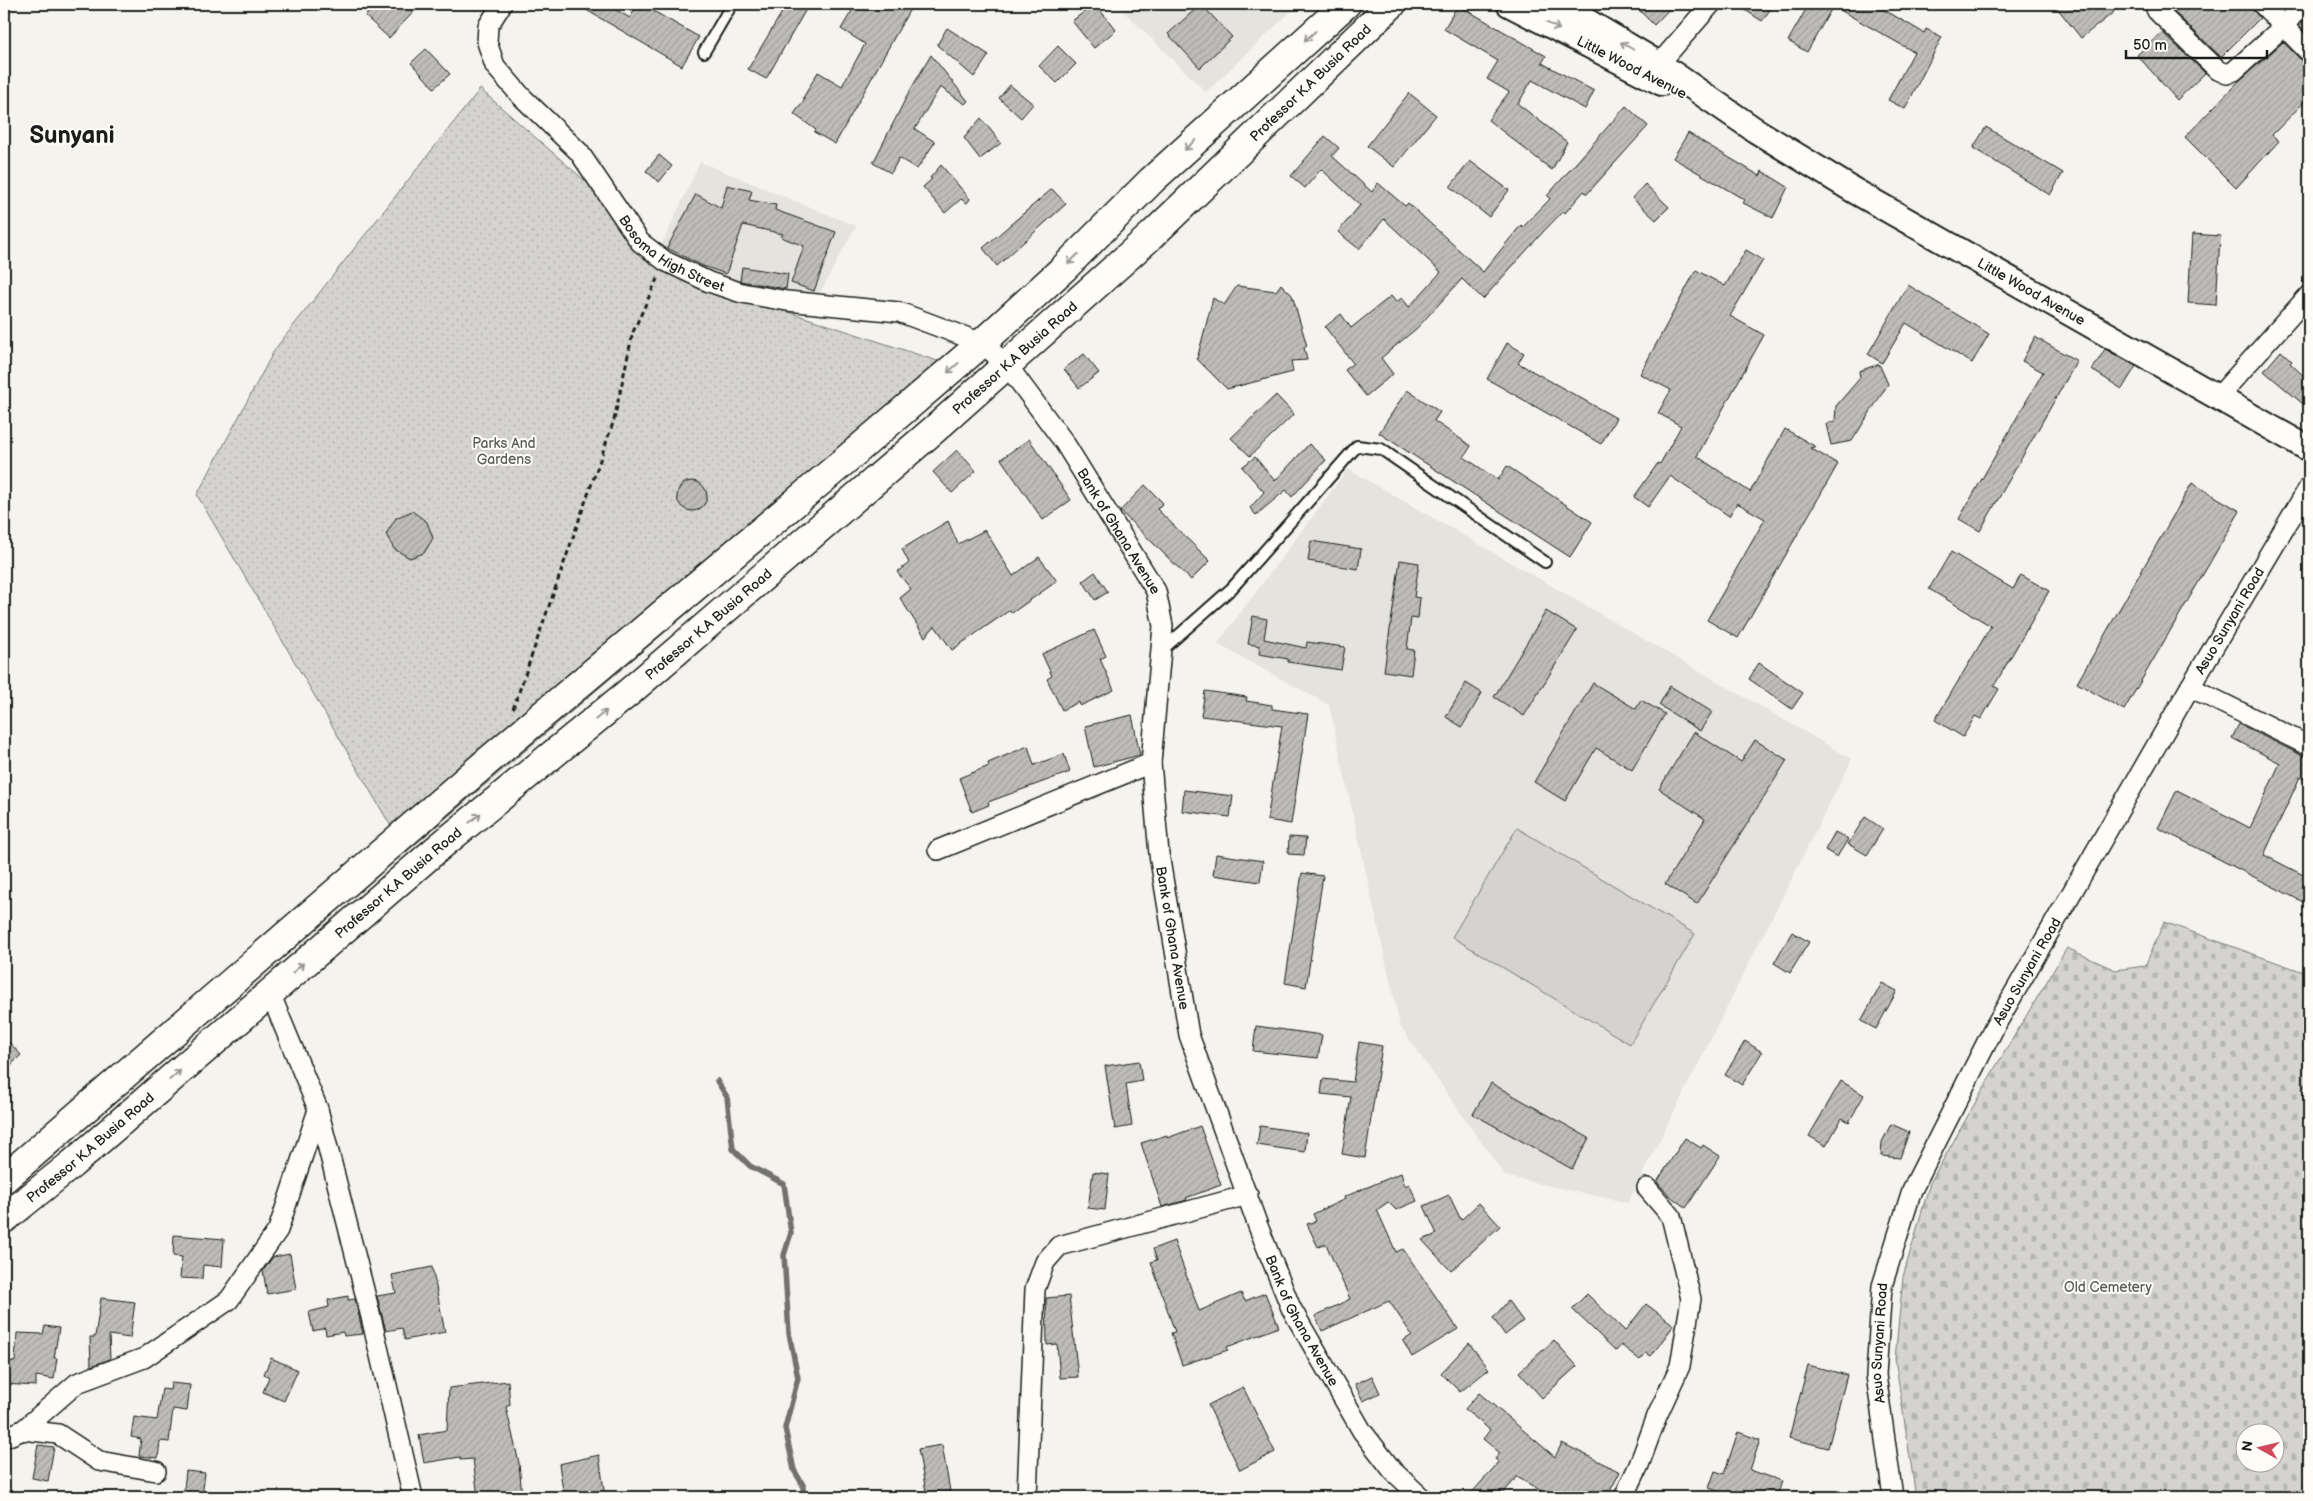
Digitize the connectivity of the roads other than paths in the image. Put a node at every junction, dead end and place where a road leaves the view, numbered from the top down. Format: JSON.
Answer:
{"nodes":[{"id":1,"x":502,"y":4,"type":"edge"},
{"id":2,"x":732,"y":4,"type":"edge"},
{"id":3,"x":1346,"y":4,"type":"edge"},
{"id":4,"x":1392,"y":4,"type":"edge"},
{"id":5,"x":1509,"y":4,"type":"edge"},
{"id":6,"x":1558,"y":4,"type":"edge"},
{"id":7,"x":1711,"y":4,"type":"edge"},
{"id":8,"x":2154,"y":4,"type":"edge"},
{"id":9,"x":2262,"y":4,"type":"edge"},
{"id":10,"x":2302,"y":4,"type":"edge"},
{"id":11,"x":2284,"y":26,"type":"junction"},
{"id":12,"x":704,"y":52,"type":"dead end"},
{"id":13,"x":2309,"y":52,"type":"edge"},
{"id":14,"x":1659,"y":64,"type":"junction"},
{"id":15,"x":1755,"y":130,"type":"junction"},
{"id":16,"x":2309,"y":295,"type":"edge"},
{"id":17,"x":982,"y":343,"type":"junction"},
{"id":18,"x":1007,"y":365,"type":"junction"},
{"id":19,"x":2219,"y":396,"type":"junction"},
{"id":20,"x":2309,"y":449,"type":"edge"},
{"id":21,"x":2309,"y":487,"type":"edge"},
{"id":22,"x":1545,"y":562,"type":"dead end"},
{"id":23,"x":1162,"y":650,"type":"junction"},
{"id":24,"x":2190,"y":687,"type":"junction"},
{"id":25,"x":2309,"y":746,"type":"edge"},
{"id":26,"x":1151,"y":763,"type":"junction"},
{"id":27,"x":938,"y":850,"type":"dead end"},
{"id":28,"x":270,"y":993,"type":"junction"},
{"id":29,"x":318,"y":1109,"type":"junction"},
{"id":30,"x":4,"y":1179,"type":"edge"},
{"id":31,"x":1647,"y":1188,"type":"dead end"},
{"id":32,"x":1248,"y":1195,"type":"junction"},
{"id":33,"x":4,"y":1218,"type":"edge"},
{"id":34,"x":23,"y":1430,"type":"junction"},
{"id":35,"x":4,"y":1438,"type":"edge"},
{"id":36,"x":156,"y":1471,"type":"dead end"},
{"id":37,"x":413,"y":1497,"type":"edge"},
{"id":38,"x":1027,"y":1497,"type":"edge"},
{"id":39,"x":1421,"y":1497,"type":"edge"},
{"id":40,"x":1624,"y":1497,"type":"edge"},
{"id":41,"x":1893,"y":1497,"type":"edge"}],
"edges":[{"from":1,"to":17,"type":"street","name":"Bosoma High Street"},
{"from":2,"to":12,"type":"lane"},
{"from":3,"to":17,"type":"main road","one_way":true},
{"from":4,"to":18,"type":"main road","name":"Professor K.A Busia Road"},
{"from":5,"to":15,"type":"street","name":"Little Wood Avenue","one_way":true},
{"from":14,"to":6,"type":"street","name":"Little Wood Avenue","one_way":true},
{"from":7,"to":14,"type":"street"},
{"from":8,"to":11,"type":"street"},
{"from":9,"to":11,"type":"street"},
{"from":10,"to":11,"type":"street"},
{"from":11,"to":13,"type":"street"},
{"from":14,"to":15,"type":"street","name":"Little Wood Avenue"},
{"from":15,"to":19,"type":"street","name":"Little Wood Avenue"},
{"from":16,"to":19,"type":"street"},
{"from":17,"to":18,"type":"street","name":"Bank of Ghana Avenue"},
{"from":17,"to":30,"type":"main road","one_way":true},
{"from":18,"to":23,"type":"street","name":"Bank of Ghana Avenue"},
{"from":28,"to":18,"type":"main road","name":"Professor K.A Busia Road","one_way":true},
{"from":19,"to":20,"type":"street","name":"Little Wood Avenue"},
{"from":21,"to":24,"type":"street","name":"Asuo Sunyani Road"},
{"from":22,"to":23,"type":"lane"},
{"from":23,"to":26,"type":"street","name":"Bank of Ghana Avenue"},
{"from":24,"to":25,"type":"street"},
{"from":24,"to":41,"type":"street","name":"Asuo Sunyani Road"},
{"from":26,"to":27,"type":"street"},
{"from":26,"to":32,"type":"street","name":"Bank of Ghana Avenue"},
{"from":28,"to":29,"type":"street"},
{"from":33,"to":28,"type":"main road","name":"Professor K.A Busia Road","one_way":true},
{"from":29,"to":34,"type":"street"},
{"from":29,"to":37,"type":"street"},
{"from":31,"to":40,"type":"street"},
{"from":32,"to":38,"type":"street"},
{"from":32,"to":39,"type":"street","name":"Bank of Ghana Avenue"},
{"from":34,"to":35,"type":"street"},
{"from":34,"to":36,"type":"street"}]}
